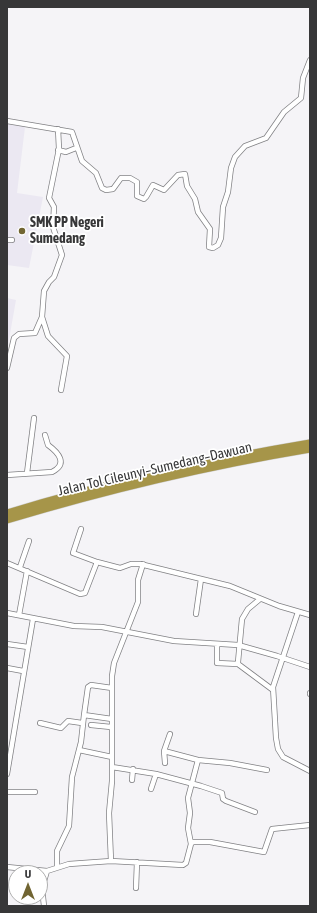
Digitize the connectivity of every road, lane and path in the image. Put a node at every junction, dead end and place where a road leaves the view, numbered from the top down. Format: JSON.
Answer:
{"nodes":[{"id":1,"x":310,"y":60,"type":"edge"},
{"id":2,"x":7,"y":121,"type":"edge"},
{"id":3,"x":58,"y":130,"type":"junction"},
{"id":4,"x":76,"y":148,"type":"junction"},
{"id":5,"x":58,"y":150,"type":"junction"},
{"id":6,"x":42,"y":317,"type":"junction"},
{"id":7,"x":7,"y":368,"type":"edge"},
{"id":8,"x":61,"y":390,"type":"dead end"},
{"id":9,"x":34,"y":418,"type":"dead end"},
{"id":10,"x":45,"y":436,"type":"dead end"},
{"id":11,"x":310,"y":443,"type":"edge"},
{"id":12,"x":310,"y":449,"type":"edge"},
{"id":13,"x":27,"y":473,"type":"junction"},
{"id":14,"x":7,"y":475,"type":"edge"},
{"id":15,"x":7,"y":513,"type":"edge"},
{"id":16,"x":7,"y":520,"type":"edge"},
{"id":17,"x":81,"y":529,"type":"dead end"},
{"id":18,"x":29,"y":541,"type":"dead end"},
{"id":19,"x":97,"y":562,"type":"junction"},
{"id":20,"x":7,"y":563,"type":"edge"},
{"id":21,"x":143,"y":564,"type":"junction"},
{"id":22,"x":20,"y":567,"type":"junction"},
{"id":23,"x":27,"y":571,"type":"junction"},
{"id":24,"x":201,"y":579,"type":"junction"},
{"id":25,"x":260,"y":599,"type":"junction"},
{"id":26,"x":298,"y":612,"type":"junction"},
{"id":27,"x":7,"y":613,"type":"edge"},
{"id":28,"x":196,"y":614,"type":"dead end"},
{"id":29,"x":19,"y":615,"type":"junction"},
{"id":30,"x":310,"y":615,"type":"edge"},
{"id":31,"x":33,"y":619,"type":"junction"},
{"id":32,"x":126,"y":632,"type":"junction"},
{"id":33,"x":7,"y":644,"type":"edge"},
{"id":34,"x":217,"y":644,"type":"junction"},
{"id":35,"x":238,"y":645,"type":"junction"},
{"id":36,"x":28,"y":647,"type":"junction"},
{"id":37,"x":284,"y":658,"type":"junction"},
{"id":38,"x":238,"y":664,"type":"junction"},
{"id":39,"x":310,"y":667,"type":"edge"},
{"id":40,"x":7,"y":668,"type":"edge"},
{"id":41,"x":23,"y":672,"type":"junction"},
{"id":42,"x":112,"y":688,"type":"junction"},
{"id":43,"x":273,"y":690,"type":"junction"},
{"id":44,"x":84,"y":715,"type":"junction"},
{"id":45,"x":112,"y":719,"type":"junction"},
{"id":46,"x":82,"y":723,"type":"junction"},
{"id":47,"x":40,"y":724,"type":"dead end"},
{"id":48,"x":91,"y":725,"type":"dead end"},
{"id":49,"x":111,"y":727,"type":"junction"},
{"id":50,"x":170,"y":734,"type":"dead end"},
{"id":51,"x":9,"y":745,"type":"edge"},
{"id":52,"x":79,"y":750,"type":"junction"},
{"id":53,"x":164,"y":750,"type":"junction"},
{"id":54,"x":112,"y":757,"type":"junction"},
{"id":55,"x":198,"y":760,"type":"junction"},
{"id":56,"x":165,"y":763,"type":"dead end"},
{"id":57,"x":112,"y":767,"type":"junction"},
{"id":58,"x":133,"y":769,"type":"junction"},
{"id":59,"x":267,"y":770,"type":"dead end"},
{"id":60,"x":310,"y":771,"type":"edge"},
{"id":61,"x":7,"y":774,"type":"edge"},
{"id":62,"x":156,"y":774,"type":"junction"},
{"id":63,"x":132,"y":780,"type":"dead end"},
{"id":64,"x":192,"y":783,"type":"junction"},
{"id":65,"x":151,"y":789,"type":"dead end"},
{"id":66,"x":7,"y":792,"type":"edge"},
{"id":67,"x":34,"y":792,"type":"dead end"},
{"id":68,"x":255,"y":812,"type":"dead end"},
{"id":69,"x":310,"y":826,"type":"edge"},
{"id":70,"x":191,"y":844,"type":"junction"},
{"id":71,"x":111,"y":861,"type":"junction"},
{"id":72,"x":137,"y":862,"type":"junction"},
{"id":73,"x":58,"y":867,"type":"junction"},
{"id":74,"x":48,"y":871,"type":"edge"},
{"id":75,"x":136,"y":888,"type":"dead end"}],
"edges":[{"from":1,"to":4,"type":"street"},
{"from":2,"to":3,"type":"street"},
{"from":3,"to":4,"type":"street"},
{"from":3,"to":5,"type":"street"},
{"from":4,"to":5,"type":"street"},
{"from":5,"to":6,"type":"street"},
{"from":6,"to":7,"type":"street"},
{"from":6,"to":8,"type":"street"},
{"from":9,"to":13,"type":"street"},
{"from":10,"to":13,"type":"street"},
{"from":11,"to":15,"type":"highway","name":"Jalan Tol Cileunyi–Sumedang–Dawuan"},
{"from":12,"to":16,"type":"highway","name":"Jalan Tol Cileunyi–Sumedang–Dawuan"},
{"from":13,"to":14,"type":"street"},
{"from":17,"to":19,"type":"street"},
{"from":18,"to":22,"type":"street"},
{"from":19,"to":21,"type":"street"},
{"from":19,"to":23,"type":"street"},
{"from":20,"to":22,"type":"street"},
{"from":21,"to":24,"type":"street"},
{"from":21,"to":32,"type":"street"},
{"from":22,"to":23,"type":"street"},
{"from":23,"to":29,"type":"street"},
{"from":24,"to":25,"type":"street"},
{"from":24,"to":28,"type":"street"},
{"from":25,"to":26,"type":"street"},
{"from":25,"to":35,"type":"street"},
{"from":26,"to":30,"type":"street"},
{"from":26,"to":37,"type":"street"},
{"from":27,"to":29,"type":"street"},
{"from":29,"to":31,"type":"street"},
{"from":31,"to":32,"type":"street"},
{"from":31,"to":36,"type":"street"},
{"from":32,"to":34,"type":"street"},
{"from":32,"to":42,"type":"street"},
{"from":33,"to":36,"type":"street"},
{"from":34,"to":35,"type":"street"},
{"from":34,"to":38,"type":"street"},
{"from":35,"to":37,"type":"street"},
{"from":35,"to":38,"type":"street"},
{"from":36,"to":41,"type":"street"},
{"from":37,"to":39,"type":"street"},
{"from":37,"to":43,"type":"street"},
{"from":38,"to":43,"type":"street"},
{"from":40,"to":41,"type":"street"},
{"from":41,"to":51,"type":"street"},
{"from":42,"to":44,"type":"street"},
{"from":42,"to":45,"type":"street"},
{"from":43,"to":60,"type":"street"},
{"from":44,"to":45,"type":"street"},
{"from":44,"to":46,"type":"street"},
{"from":45,"to":49,"type":"street"},
{"from":46,"to":47,"type":"street"},
{"from":46,"to":52,"type":"street"},
{"from":48,"to":49,"type":"street"},
{"from":49,"to":54,"type":"street"},
{"from":50,"to":53,"type":"street"},
{"from":51,"to":61,"type":"street"},
{"from":52,"to":54,"type":"street"},
{"from":52,"to":73,"type":"street"},
{"from":53,"to":55,"type":"street"},
{"from":53,"to":56,"type":"street"},
{"from":54,"to":57,"type":"street"},
{"from":55,"to":59,"type":"street"},
{"from":55,"to":64,"type":"street"},
{"from":57,"to":58,"type":"street"},
{"from":57,"to":71,"type":"street"},
{"from":58,"to":62,"type":"street"},
{"from":58,"to":63,"type":"street"},
{"from":62,"to":64,"type":"street"},
{"from":62,"to":65,"type":"street"},
{"from":64,"to":68,"type":"street"},
{"from":64,"to":70,"type":"street"},
{"from":66,"to":67,"type":"street"},
{"from":69,"to":70,"type":"street"},
{"from":70,"to":72,"type":"street"},
{"from":71,"to":72,"type":"street"},
{"from":71,"to":73,"type":"street"},
{"from":72,"to":75,"type":"street"},
{"from":73,"to":74,"type":"street"}]}
